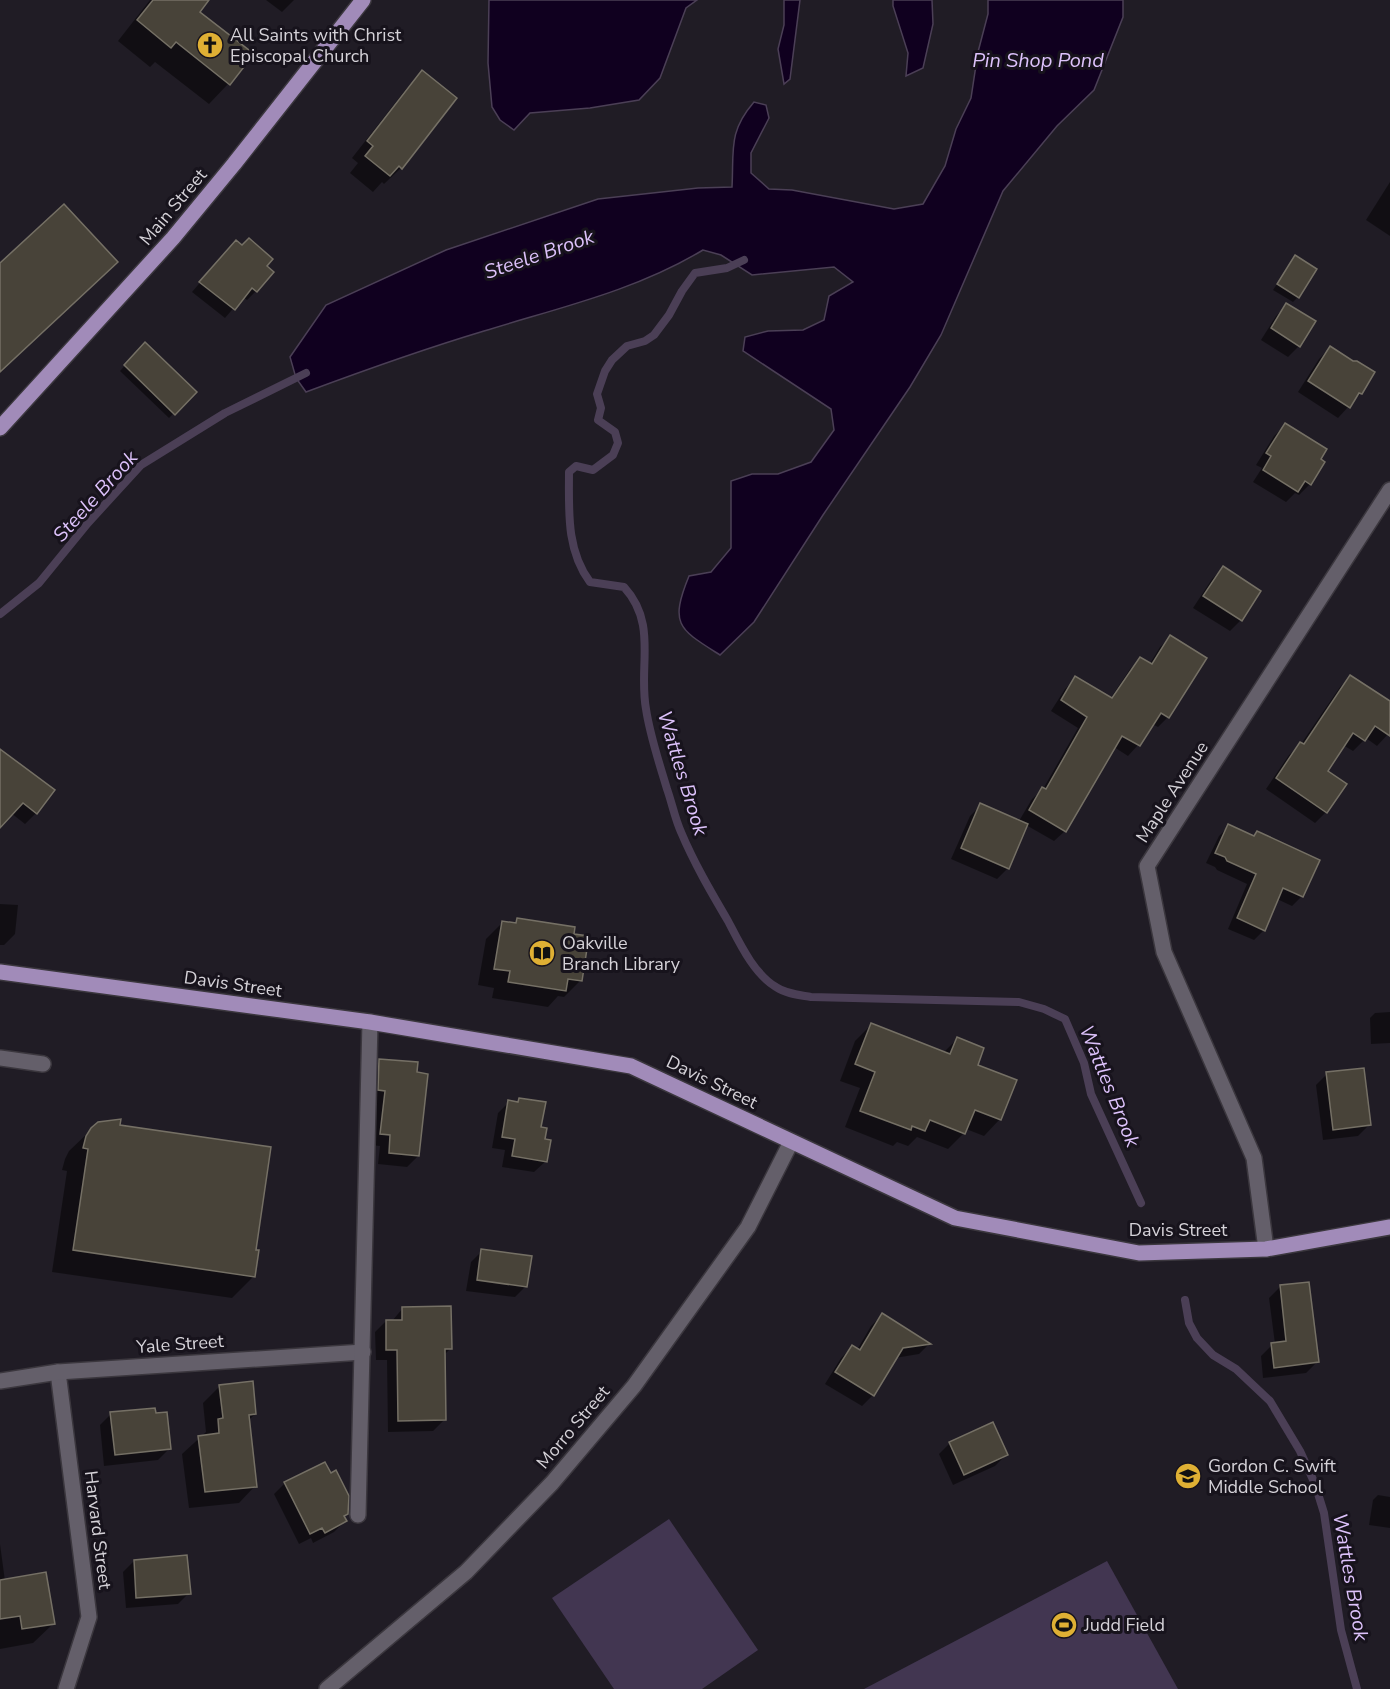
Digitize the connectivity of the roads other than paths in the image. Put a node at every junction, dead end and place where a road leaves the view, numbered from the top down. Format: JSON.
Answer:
{"nodes":[{"id":1,"x":363,"y":0,"type":"edge"},
{"id":2,"x":0,"y":428,"type":"edge"},
{"id":3,"x":1390,"y":490,"type":"edge"},
{"id":4,"x":0,"y":972,"type":"edge"},
{"id":5,"x":370,"y":1022,"type":"junction"},
{"id":6,"x":0,"y":1058,"type":"edge"},
{"id":7,"x":43,"y":1064,"type":"dead end"},
{"id":8,"x":791,"y":1142,"type":"junction"},
{"id":9,"x":1390,"y":1227,"type":"edge"},
{"id":10,"x":1266,"y":1249,"type":"junction"},
{"id":11,"x":363,"y":1352,"type":"junction"},
{"id":12,"x":58,"y":1372,"type":"junction"},
{"id":13,"x":0,"y":1381,"type":"edge"},
{"id":14,"x":358,"y":1515,"type":"dead end"},
{"id":15,"x":66,"y":1689,"type":"edge"},
{"id":16,"x":327,"y":1689,"type":"edge"}],
"edges":[{"from":1,"to":2,"type":"main road","name":"Main Street"},
{"from":3,"to":10,"type":"street","name":"Maple Avenue"},
{"from":4,"to":5,"type":"main road","name":"Davis Street"},
{"from":5,"to":8,"type":"main road","name":"Davis Street"},
{"from":5,"to":11,"type":"street"},
{"from":6,"to":7,"type":"street"},
{"from":8,"to":10,"type":"main road","name":"Davis Street"},
{"from":8,"to":16,"type":"street","name":"Morro Street"},
{"from":9,"to":10,"type":"main road","name":"Davis Street"},
{"from":11,"to":12,"type":"street","name":"Yale Street"},
{"from":11,"to":14,"type":"street"},
{"from":12,"to":13,"type":"street","name":"Yale Street"},
{"from":12,"to":15,"type":"street","name":"Harvard Street"}]}
